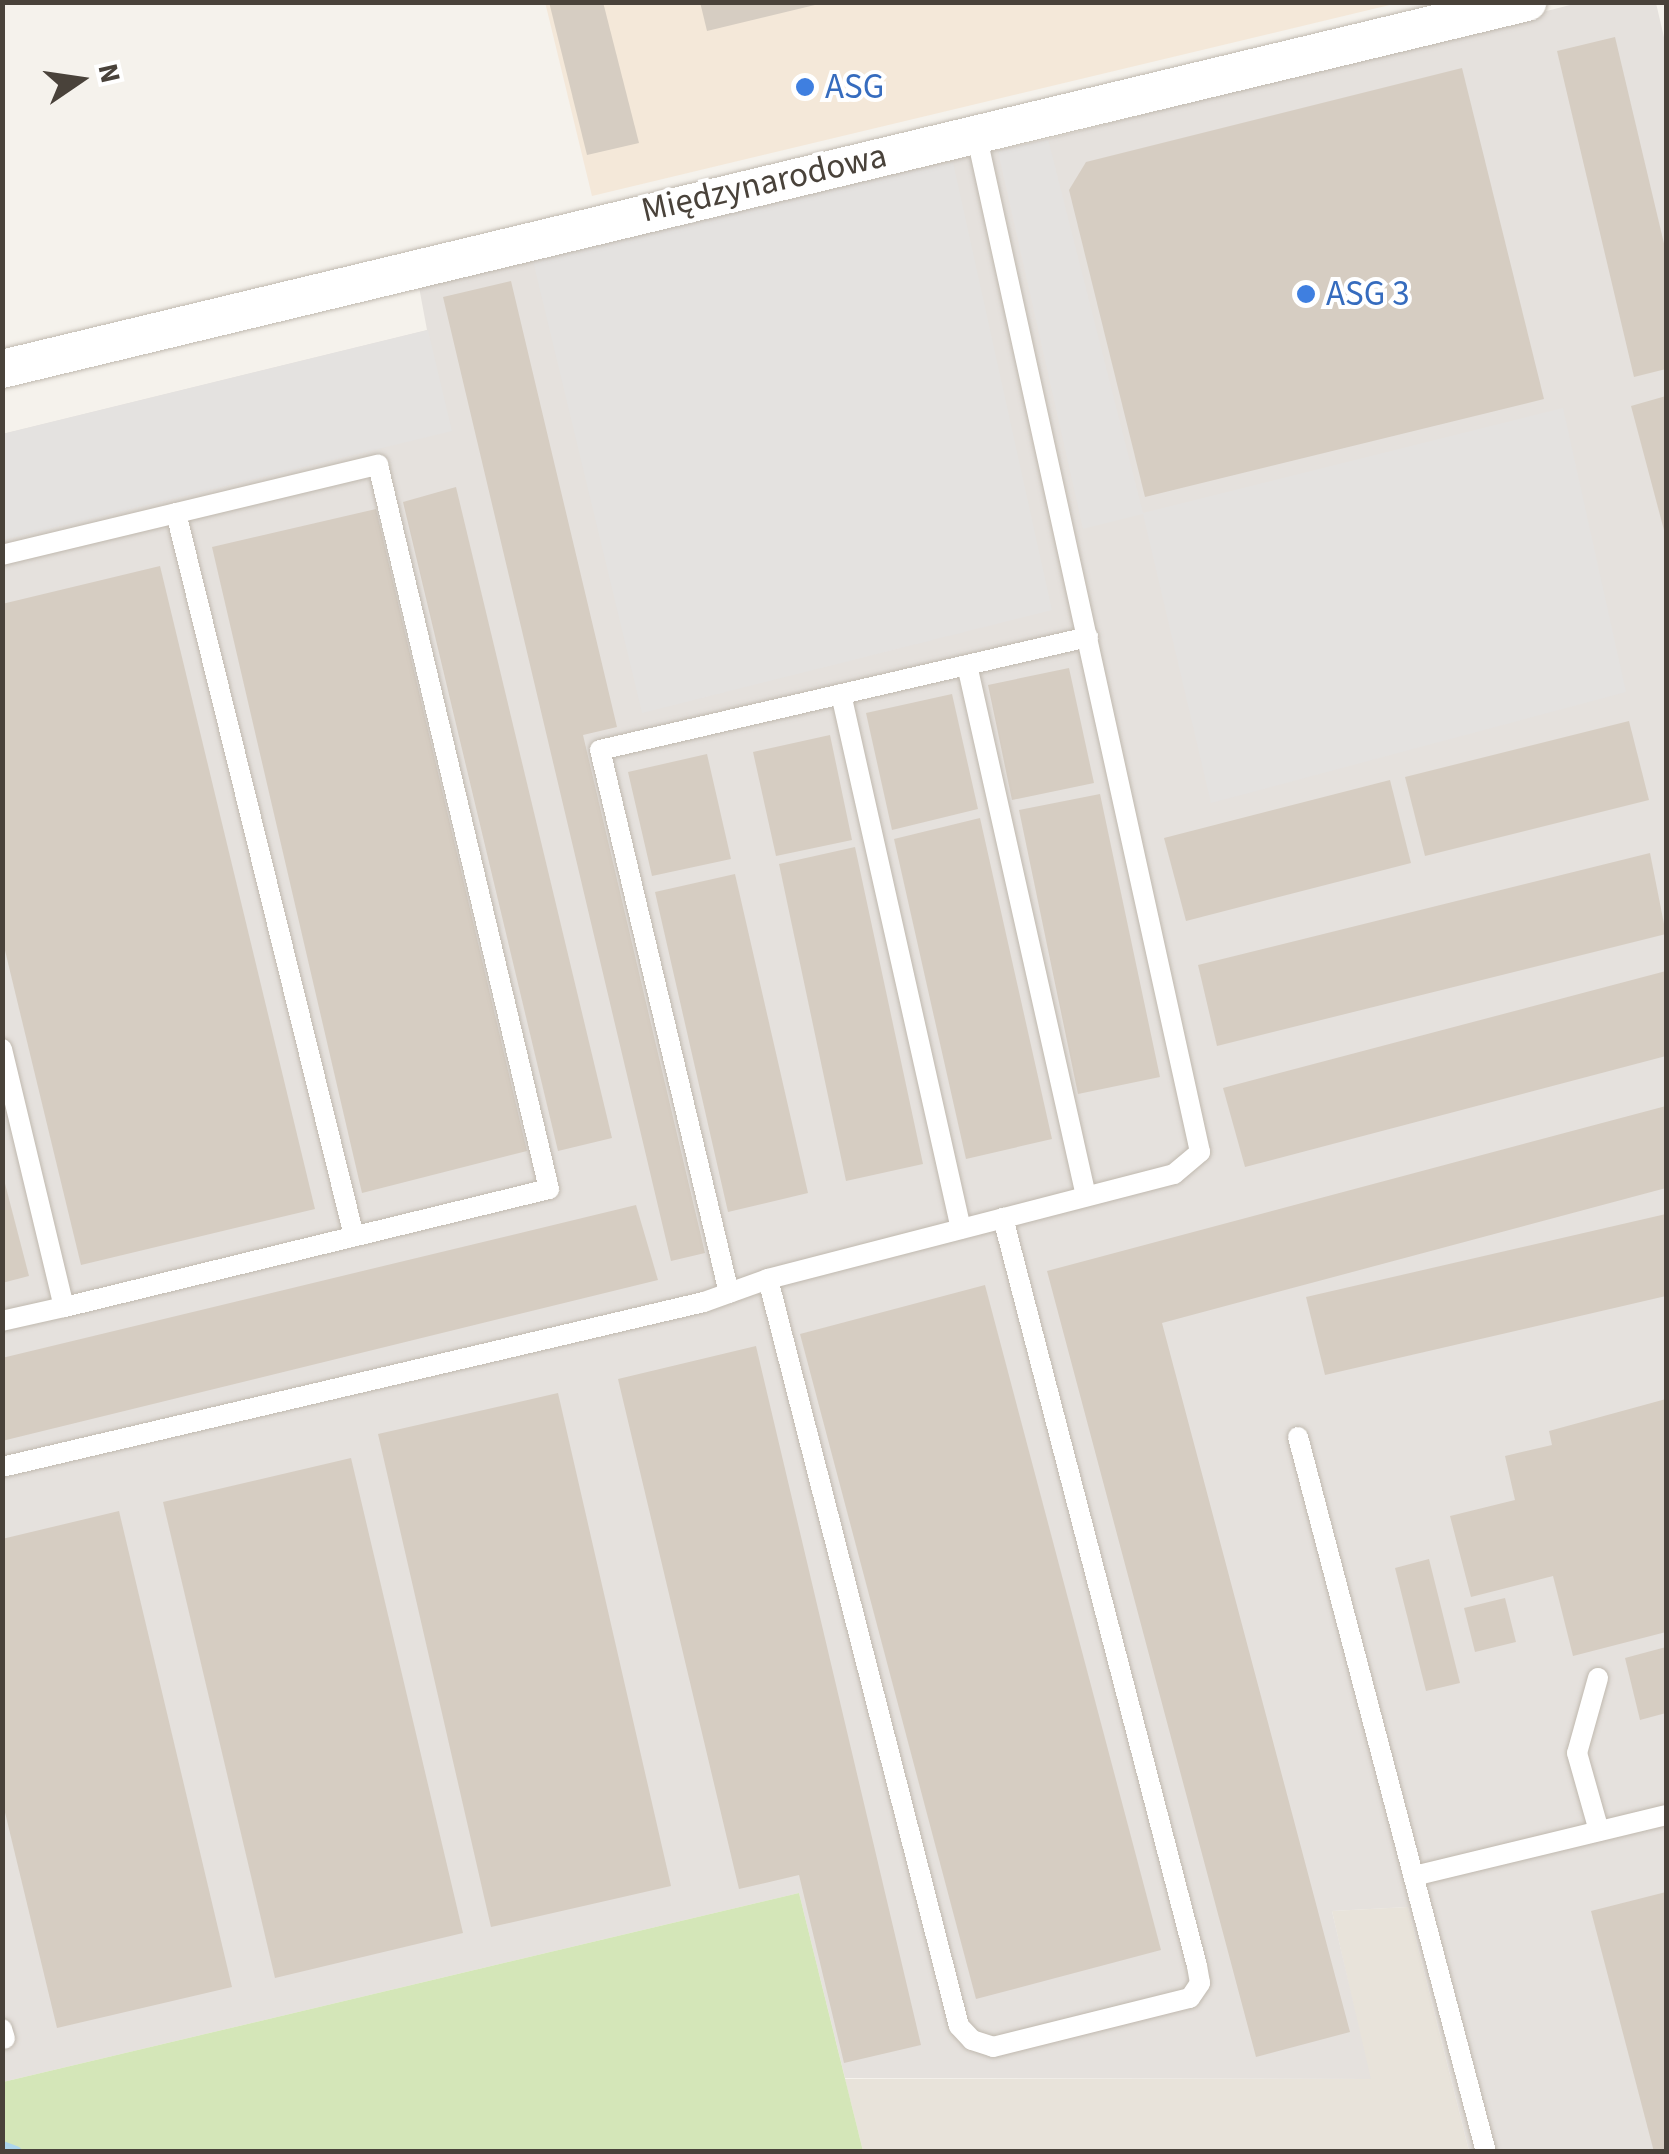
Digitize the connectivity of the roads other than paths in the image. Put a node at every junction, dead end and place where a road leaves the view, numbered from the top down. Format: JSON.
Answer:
{"nodes":[{"id":1,"x":1527,"y":2,"type":"edge"},
{"id":2,"x":976,"y":133,"type":"junction"},
{"id":3,"x":2,"y":369,"type":"edge"},
{"id":4,"x":176,"y":513,"type":"junction"},
{"id":5,"x":2,"y":555,"type":"edge"},
{"id":6,"x":1088,"y":637,"type":"junction"},
{"id":7,"x":967,"y":665,"type":"junction"},
{"id":8,"x":841,"y":694,"type":"junction"},
{"id":9,"x":2,"y":1050,"type":"edge"},
{"id":10,"x":1086,"y":1196,"type":"junction"},
{"id":11,"x":1003,"y":1218,"type":"junction"},
{"id":12,"x":961,"y":1228,"type":"junction"},
{"id":13,"x":354,"y":1236,"type":"junction"},
{"id":14,"x":768,"y":1278,"type":"junction"},
{"id":15,"x":729,"y":1293,"type":"junction"},
{"id":16,"x":64,"y":1307,"type":"junction"},
{"id":17,"x":2,"y":1321,"type":"edge"},
{"id":18,"x":1298,"y":1437,"type":"dead end"},
{"id":19,"x":2,"y":1467,"type":"edge"},
{"id":20,"x":1598,"y":1678,"type":"dead end"},
{"id":21,"x":1666,"y":1815,"type":"edge"},
{"id":22,"x":1599,"y":1832,"type":"junction"},
{"id":23,"x":1418,"y":1876,"type":"junction"},
{"id":24,"x":1486,"y":2152,"type":"edge"}],
"edges":[{"from":1,"to":2,"type":"street","name":"Międzynarodowa"},
{"from":2,"to":3,"type":"street","name":"Międzynarodowa"},
{"from":2,"to":6,"type":"lane"},
{"from":4,"to":5,"type":"lane"},
{"from":4,"to":13,"type":"lane"},
{"from":4,"to":13,"type":"lane"},
{"from":6,"to":7,"type":"lane"},
{"from":6,"to":10,"type":"lane"},
{"from":7,"to":8,"type":"lane"},
{"from":7,"to":10,"type":"lane"},
{"from":8,"to":12,"type":"lane"},
{"from":8,"to":15,"type":"lane"},
{"from":9,"to":16,"type":"lane"},
{"from":10,"to":11,"type":"lane"},
{"from":11,"to":12,"type":"lane"},
{"from":11,"to":14,"type":"lane"},
{"from":12,"to":14,"type":"lane"},
{"from":13,"to":16,"type":"lane"},
{"from":14,"to":15,"type":"lane"},
{"from":15,"to":19,"type":"lane"},
{"from":16,"to":17,"type":"lane"},
{"from":18,"to":23,"type":"lane"},
{"from":20,"to":22,"type":"lane"},
{"from":21,"to":22,"type":"lane"},
{"from":22,"to":23,"type":"lane"},
{"from":23,"to":24,"type":"lane"}]}
